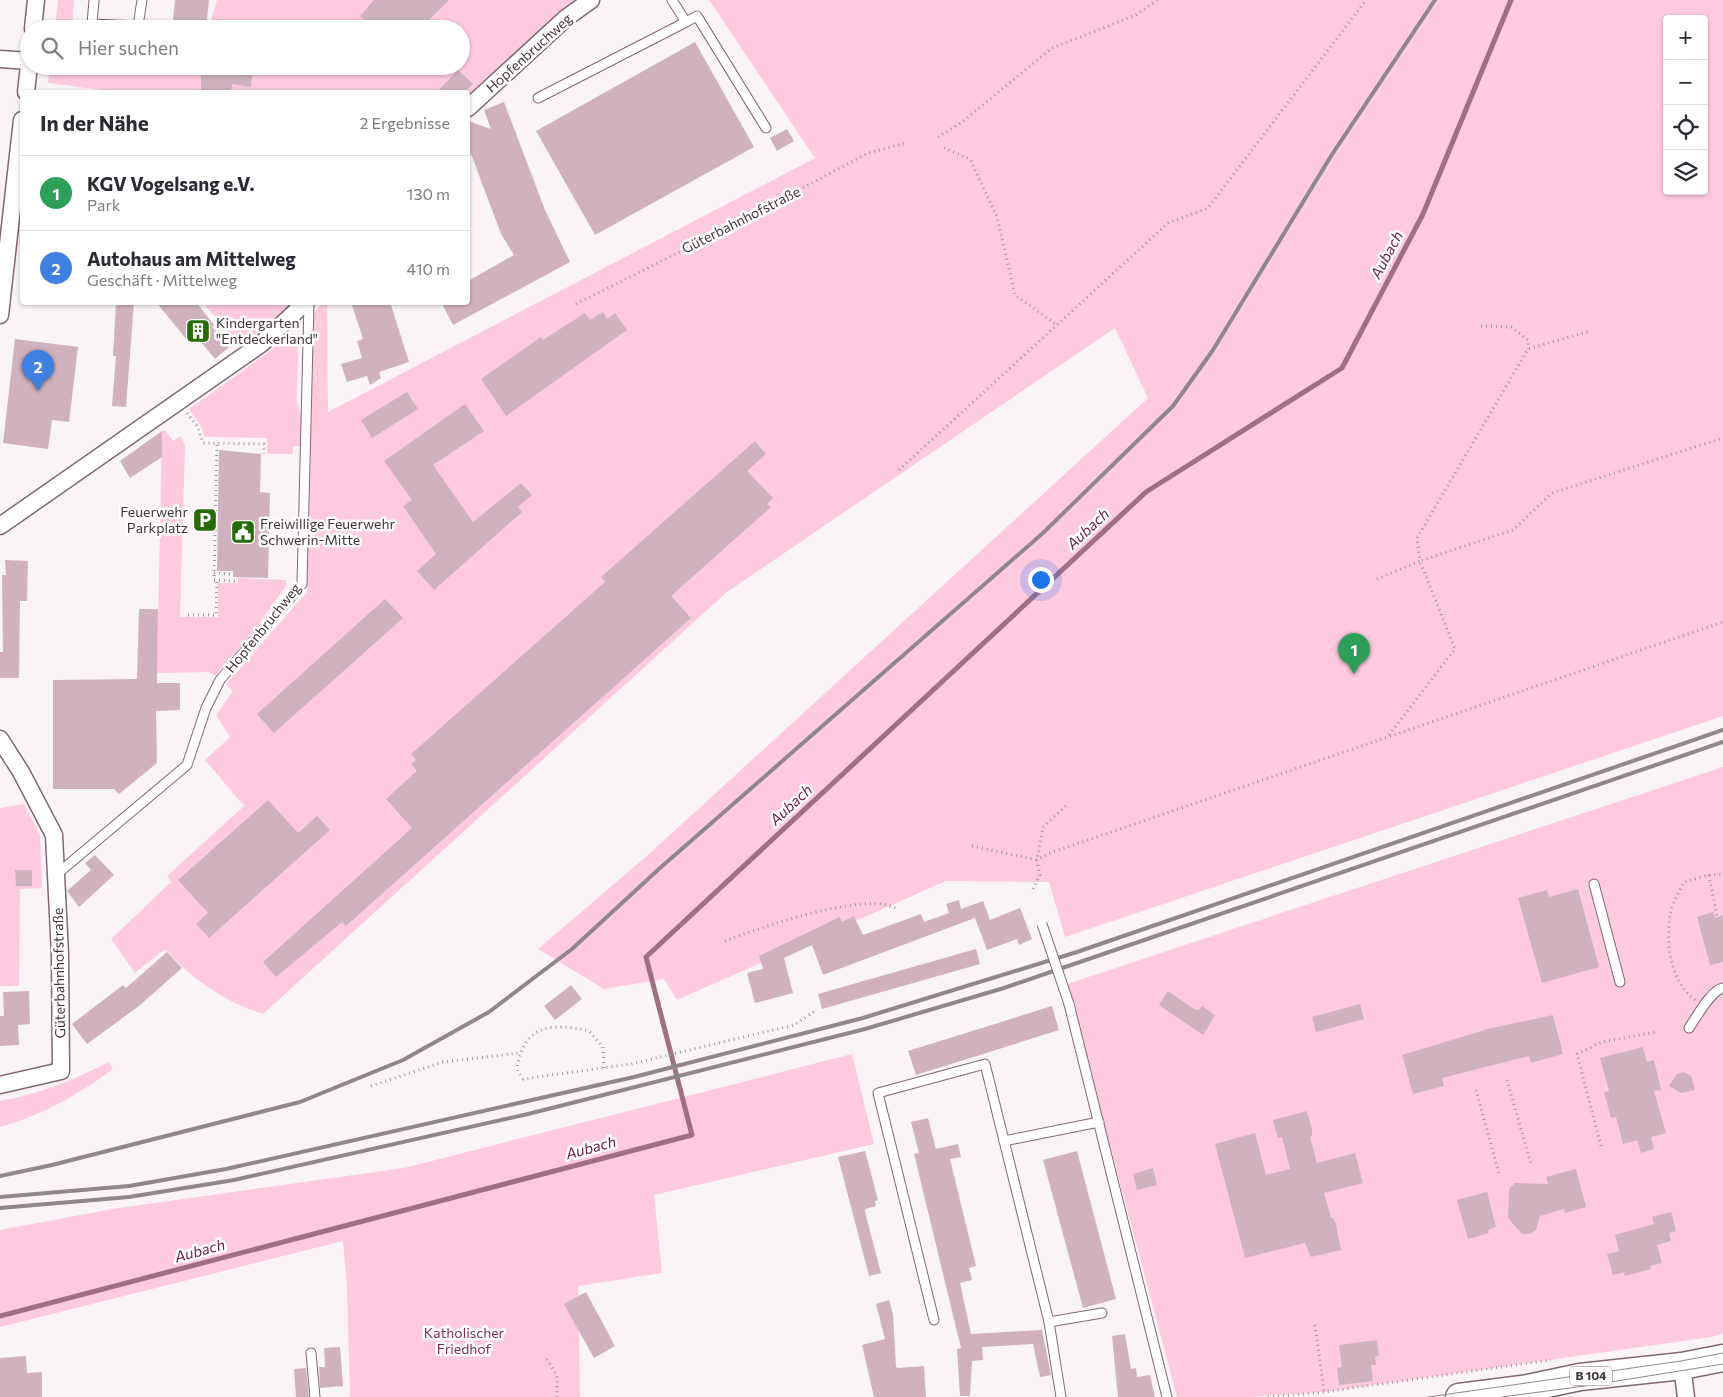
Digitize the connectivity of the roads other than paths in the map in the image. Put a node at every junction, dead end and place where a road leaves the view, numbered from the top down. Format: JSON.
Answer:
{"nodes":[{"id":1,"x":36,"y":0,"type":"edge"},
{"id":2,"x":94,"y":0,"type":"edge"},
{"id":3,"x":142,"y":0,"type":"edge"},
{"id":4,"x":591,"y":0,"type":"edge"},
{"id":5,"x":672,"y":0,"type":"edge"},
{"id":6,"x":34,"y":20,"type":"edge"},
{"id":7,"x":92,"y":20,"type":"edge"},
{"id":8,"x":139,"y":20,"type":"edge"},
{"id":9,"x":686,"y":22,"type":"junction"},
{"id":10,"x":0,"y":59,"type":"edge"},
{"id":11,"x":20,"y":60,"type":"edge"},
{"id":12,"x":28,"y":75,"type":"edge"},
{"id":13,"x":26,"y":90,"type":"edge"},
{"id":14,"x":538,"y":98,"type":"dead end"},
{"id":15,"x":470,"y":106,"type":"edge"},
{"id":16,"x":766,"y":128,"type":"dead end"},
{"id":17,"x":20,"y":138,"type":"edge"},
{"id":18,"x":305,"y":305,"type":"edge"},
{"id":19,"x":308,"y":305,"type":"edge"},
{"id":20,"x":0,"y":315,"type":"edge"},
{"id":21,"x":0,"y":526,"type":"edge"},
{"id":22,"x":0,"y":739,"type":"edge"},
{"id":23,"x":57,"y":874,"type":"junction"},
{"id":24,"x":1594,"y":884,"type":"dead end"},
{"id":25,"x":1042,"y":924,"type":"dead end"},
{"id":26,"x":1620,"y":982,"type":"dead end"},
{"id":27,"x":1723,"y":988,"type":"edge"},
{"id":28,"x":1689,"y":1028,"type":"dead end"},
{"id":29,"x":0,"y":1085,"type":"edge"},
{"id":30,"x":1099,"y":1122,"type":"junction"},
{"id":31,"x":1004,"y":1141,"type":"junction"},
{"id":32,"x":1102,"y":1313,"type":"dead end"},
{"id":33,"x":934,"y":1320,"type":"dead end"},
{"id":34,"x":1049,"y":1322,"type":"junction"},
{"id":35,"x":311,"y":1353,"type":"dead end"},
{"id":36,"x":1723,"y":1358,"type":"edge"},
{"id":37,"x":1682,"y":1366,"type":"junction"},
{"id":38,"x":314,"y":1397,"type":"edge"},
{"id":39,"x":1061,"y":1397,"type":"edge"},
{"id":40,"x":1167,"y":1397,"type":"edge"},
{"id":41,"x":1459,"y":1397,"type":"edge"},
{"id":42,"x":1686,"y":1397,"type":"edge"}],
"edges":[{"from":1,"to":6,"type":"street"},
{"from":2,"to":7,"type":"lane"},
{"from":3,"to":8,"type":"lane"},
{"from":4,"to":15,"type":"street","name":"Hopfenbruchweg"},
{"from":5,"to":9,"type":"lane"},
{"from":9,"to":14,"type":"lane"},
{"from":9,"to":16,"type":"lane"},
{"from":10,"to":11,"type":"street"},
{"from":12,"to":13,"type":"street"},
{"from":17,"to":20,"type":"street"},
{"from":18,"to":21,"type":"street","name":"Hopfenbruchweg"},
{"from":19,"to":23,"type":"lane","name":"Hopfenbruchweg"},
{"from":22,"to":23,"type":"street","name":"Güterbahnhofstraße"},
{"from":23,"to":29,"type":"street","name":"Güterbahnhofstraße"},
{"from":24,"to":26,"type":"lane"},
{"from":25,"to":30,"type":"lane","bridge":true},
{"from":27,"to":28,"type":"lane"},
{"from":30,"to":31,"type":"lane"},
{"from":30,"to":40,"type":"lane"},
{"from":31,"to":33,"type":"lane"},
{"from":31,"to":34,"type":"lane"},
{"from":32,"to":34,"type":"lane"},
{"from":34,"to":39,"type":"lane"},
{"from":35,"to":38,"type":"lane"},
{"from":36,"to":37,"type":"main road","number":"B 104"},
{"from":37,"to":41,"type":"main road","number":"B 104"},
{"from":37,"to":42,"type":"street"}]}
